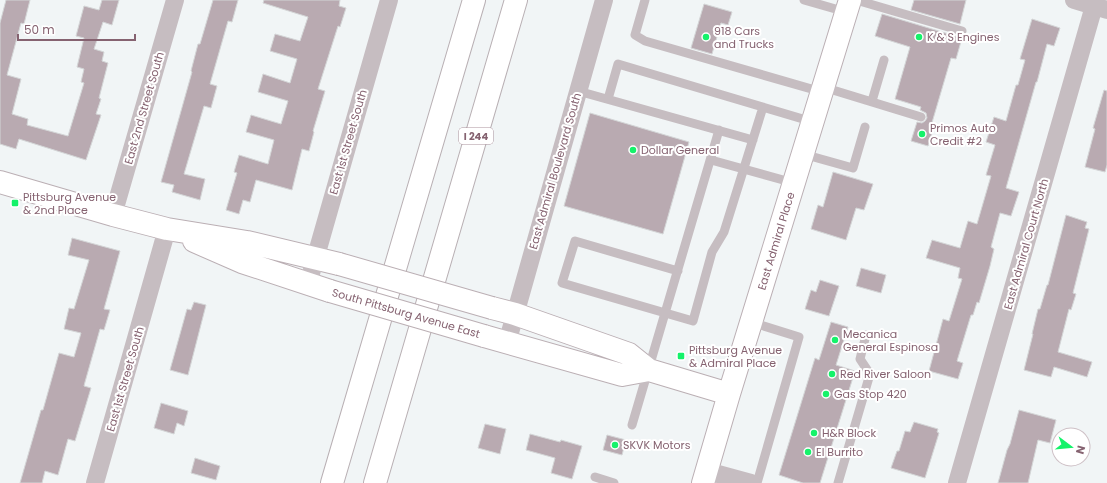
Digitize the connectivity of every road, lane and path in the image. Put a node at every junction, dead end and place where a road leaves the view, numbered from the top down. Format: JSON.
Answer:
{"nodes":[{"id":1,"x":174,"y":0,"type":"edge"},
{"id":2,"x":389,"y":0,"type":"edge"},
{"id":3,"x":474,"y":0,"type":"edge"},
{"id":4,"x":516,"y":0,"type":"edge"},
{"id":5,"x":604,"y":0,"type":"edge"},
{"id":6,"x":646,"y":0,"type":"edge"},
{"id":7,"x":804,"y":0,"type":"edge"},
{"id":8,"x":1074,"y":0,"type":"edge"},
{"id":9,"x":851,"y":4,"type":"edge"},
{"id":10,"x":1100,"y":8,"type":"edge"},
{"id":11,"x":962,"y":31,"type":"dead end"},
{"id":12,"x":884,"y":60,"type":"dead end"},
{"id":13,"x":823,"y":90,"type":"junction"},
{"id":14,"x":578,"y":91,"type":"junction"},
{"id":15,"x":608,"y":99,"type":"junction"},
{"id":16,"x":872,"y":101,"type":"junction"},
{"id":17,"x":763,"y":107,"type":"junction"},
{"id":18,"x":921,"y":117,"type":"dead end"},
{"id":19,"x":813,"y":122,"type":"junction"},
{"id":20,"x":865,"y":126,"type":"dead end"},
{"id":21,"x":719,"y":130,"type":"junction"},
{"id":22,"x":753,"y":140,"type":"junction"},
{"id":23,"x":803,"y":154,"type":"junction"},
{"id":24,"x":711,"y":160,"type":"junction"},
{"id":25,"x":744,"y":169,"type":"junction"},
{"id":26,"x":0,"y":182,"type":"edge"},
{"id":27,"x":794,"y":183,"type":"junction"},
{"id":28,"x":113,"y":215,"type":"junction"},
{"id":29,"x":168,"y":230,"type":"junction"},
{"id":30,"x":316,"y":258,"type":"junction"},
{"id":31,"x":678,"y":271,"type":"junction"},
{"id":32,"x":308,"y":284,"type":"junction"},
{"id":33,"x":666,"y":313,"type":"junction"},
{"id":34,"x":515,"y":314,"type":"junction"},
{"id":35,"x":751,"y":322,"type":"junction"},
{"id":36,"x":866,"y":335,"type":"dead end"},
{"id":37,"x":507,"y":343,"type":"junction"},
{"id":38,"x":649,"y":370,"type":"junction"},
{"id":39,"x":729,"y":394,"type":"junction"},
{"id":40,"x":632,"y":425,"type":"dead end"},
{"id":41,"x":595,"y":477,"type":"dead end"},
{"id":42,"x":705,"y":477,"type":"edge"},
{"id":43,"x":95,"y":483,"type":"edge"},
{"id":44,"x":332,"y":483,"type":"edge"},
{"id":45,"x":376,"y":483,"type":"edge"},
{"id":46,"x":614,"y":483,"type":"edge"},
{"id":47,"x":751,"y":483,"type":"edge"},
{"id":48,"x":757,"y":483,"type":"edge"},
{"id":49,"x":838,"y":483,"type":"edge"},
{"id":50,"x":958,"y":483,"type":"edge"}],
"edges":[{"from":1,"to":28,"type":"street","name":"East 2nd Street South"},
{"from":2,"to":30,"type":"street","name":"East 1st Street South"},
{"from":3,"to":44,"type":"main road"},
{"from":4,"to":45,"type":"main road","number":"I 244"},
{"from":5,"to":14,"type":"street","name":"East Admiral Boulevard South"},
{"from":6,"to":13,"type":"lane"},
{"from":7,"to":9,"type":"lane"},
{"from":8,"to":10,"type":"street"},
{"from":9,"to":11,"type":"lane"},
{"from":9,"to":13,"type":"main road","name":"East Admiral Place"},
{"from":10,"to":50,"type":"street","name":"East Admiral Court North"},
{"from":12,"to":16,"type":"lane"},
{"from":13,"to":16,"type":"lane"},
{"from":13,"to":19,"type":"main road","name":"East Admiral Place"},
{"from":14,"to":15,"type":"lane"},
{"from":14,"to":34,"type":"street","name":"East Admiral Boulevard South"},
{"from":15,"to":17,"type":"lane"},
{"from":15,"to":21,"type":"lane"},
{"from":16,"to":18,"type":"lane"},
{"from":17,"to":19,"type":"lane"},
{"from":17,"to":22,"type":"lane"},
{"from":19,"to":23,"type":"main road","name":"East Admiral Place"},
{"from":20,"to":23,"type":"lane"},
{"from":21,"to":22,"type":"lane"},
{"from":21,"to":24,"type":"lane"},
{"from":22,"to":25,"type":"lane"},
{"from":23,"to":27,"type":"main road","name":"East Admiral Place"},
{"from":24,"to":25,"type":"lane"},
{"from":24,"to":31,"type":"lane"},
{"from":25,"to":27,"type":"lane"},
{"from":25,"to":33,"type":"lane"},
{"from":26,"to":28,"type":"main road","name":"South Pittsburg Avenue East"},
{"from":27,"to":35,"type":"main road","name":"East Admiral Place"},
{"from":28,"to":29,"type":"main road","name":"South Pittsburg Avenue East"},
{"from":29,"to":30,"type":"main road","name":"South Pittsburg Avenue East"},
{"from":29,"to":32,"type":"main road","name":"South Pittsburg Avenue East"},
{"from":29,"to":43,"type":"street","name":"East 1st Street South"},
{"from":30,"to":32,"type":"street","name":"East 1st Street South"},
{"from":30,"to":34,"type":"main road","name":"South Pittsburg Avenue East","bridge":true},
{"from":31,"to":33,"type":"lane"},
{"from":31,"to":33,"type":"lane"},
{"from":32,"to":37,"type":"main road","name":"South Pittsburg Avenue East","bridge":true},
{"from":33,"to":38,"type":"lane"},
{"from":34,"to":37,"type":"street","name":"East Admiral Boulevard South"},
{"from":34,"to":38,"type":"main road","name":"South Pittsburg Avenue East"},
{"from":35,"to":39,"type":"main road","name":"East Admiral Place"},
{"from":35,"to":48,"type":"lane"},
{"from":36,"to":49,"type":"lane"},
{"from":37,"to":38,"type":"main road","name":"South Pittsburg Avenue East"},
{"from":38,"to":39,"type":"main road","name":"South Pittsburg Avenue East"},
{"from":38,"to":40,"type":"lane"},
{"from":39,"to":42,"type":"main road","name":"East Admiral Place"},
{"from":41,"to":46,"type":"lane"},
{"from":42,"to":47,"type":"street"}]}
